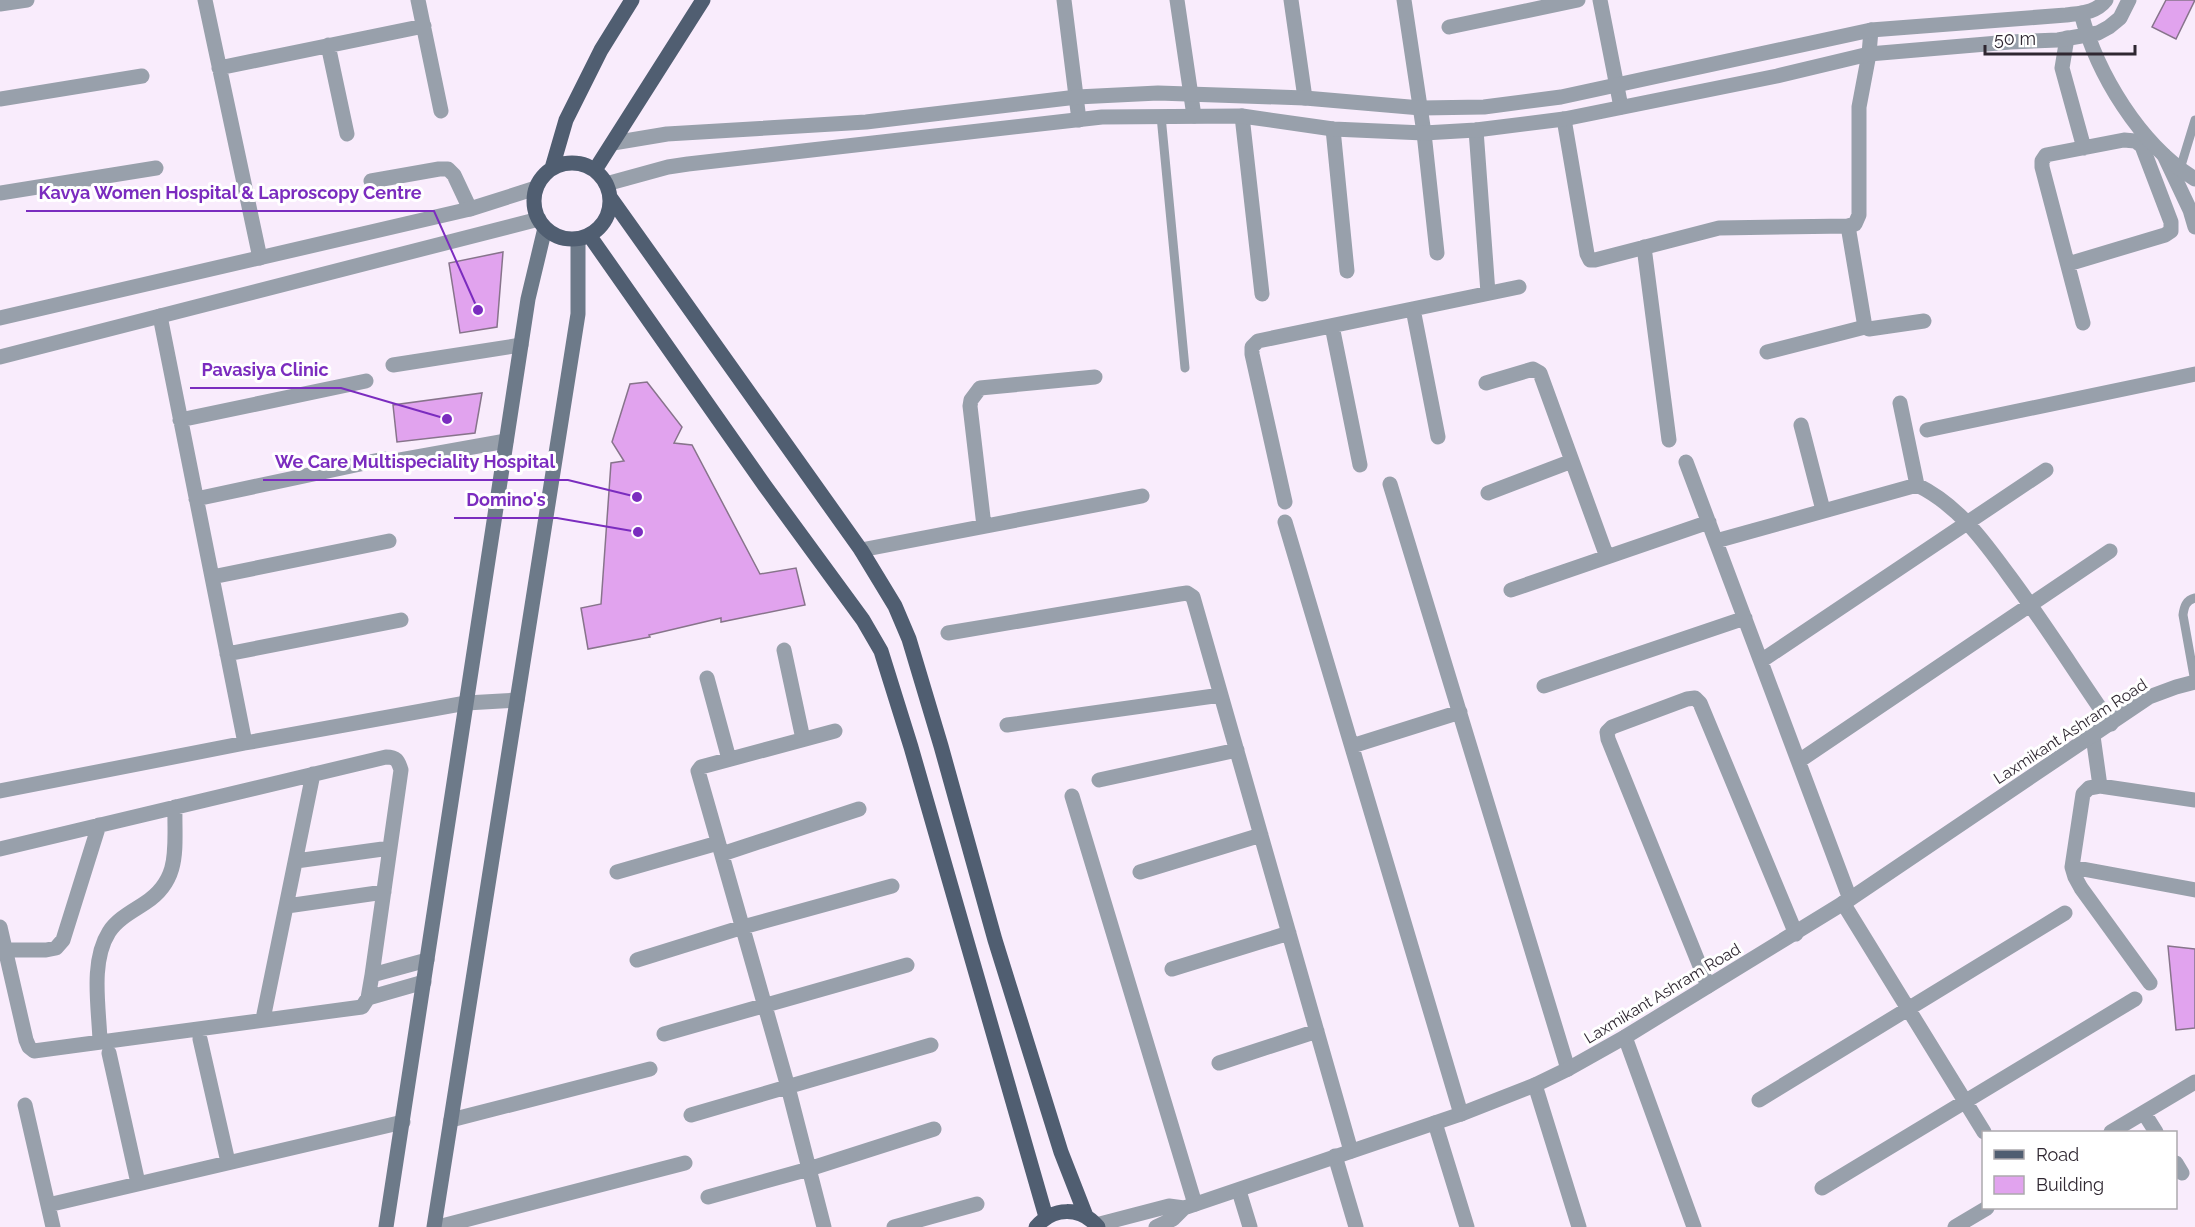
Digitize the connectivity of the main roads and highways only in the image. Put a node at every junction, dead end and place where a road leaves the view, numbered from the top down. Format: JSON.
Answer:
{"nodes":[{"id":1,"x":632,"y":0,"type":"edge"},
{"id":2,"x":703,"y":0,"type":"edge"},
{"id":3,"x":552,"y":168,"type":"junction"},
{"id":4,"x":595,"y":170,"type":"junction"},
{"id":5,"x":608,"y":190,"type":"junction"},
{"id":6,"x":542,"y":223,"type":"junction"},
{"id":7,"x":583,"y":237,"type":"junction"},
{"id":8,"x":1041,"y":1222,"type":"edge"},
{"id":9,"x":1093,"y":1223,"type":"edge"},
{"id":10,"x":386,"y":1227,"type":"edge"},
{"id":11,"x":436,"y":1227,"type":"edge"}],
"edges":[{"from":1,"to":3,"type":"main road"},
{"from":2,"to":4,"type":"main road"},
{"from":3,"to":4,"type":"main road"},
{"from":3,"to":6,"type":"main road"},
{"from":4,"to":5,"type":"main road"},
{"from":5,"to":7,"type":"main road"},
{"from":5,"to":9,"type":"main road"},
{"from":6,"to":7,"type":"main road"},
{"from":6,"to":10,"type":"main road"},
{"from":7,"to":8,"type":"main road"},
{"from":7,"to":11,"type":"main road"},
{"from":8,"to":9,"type":"main road"}]}
